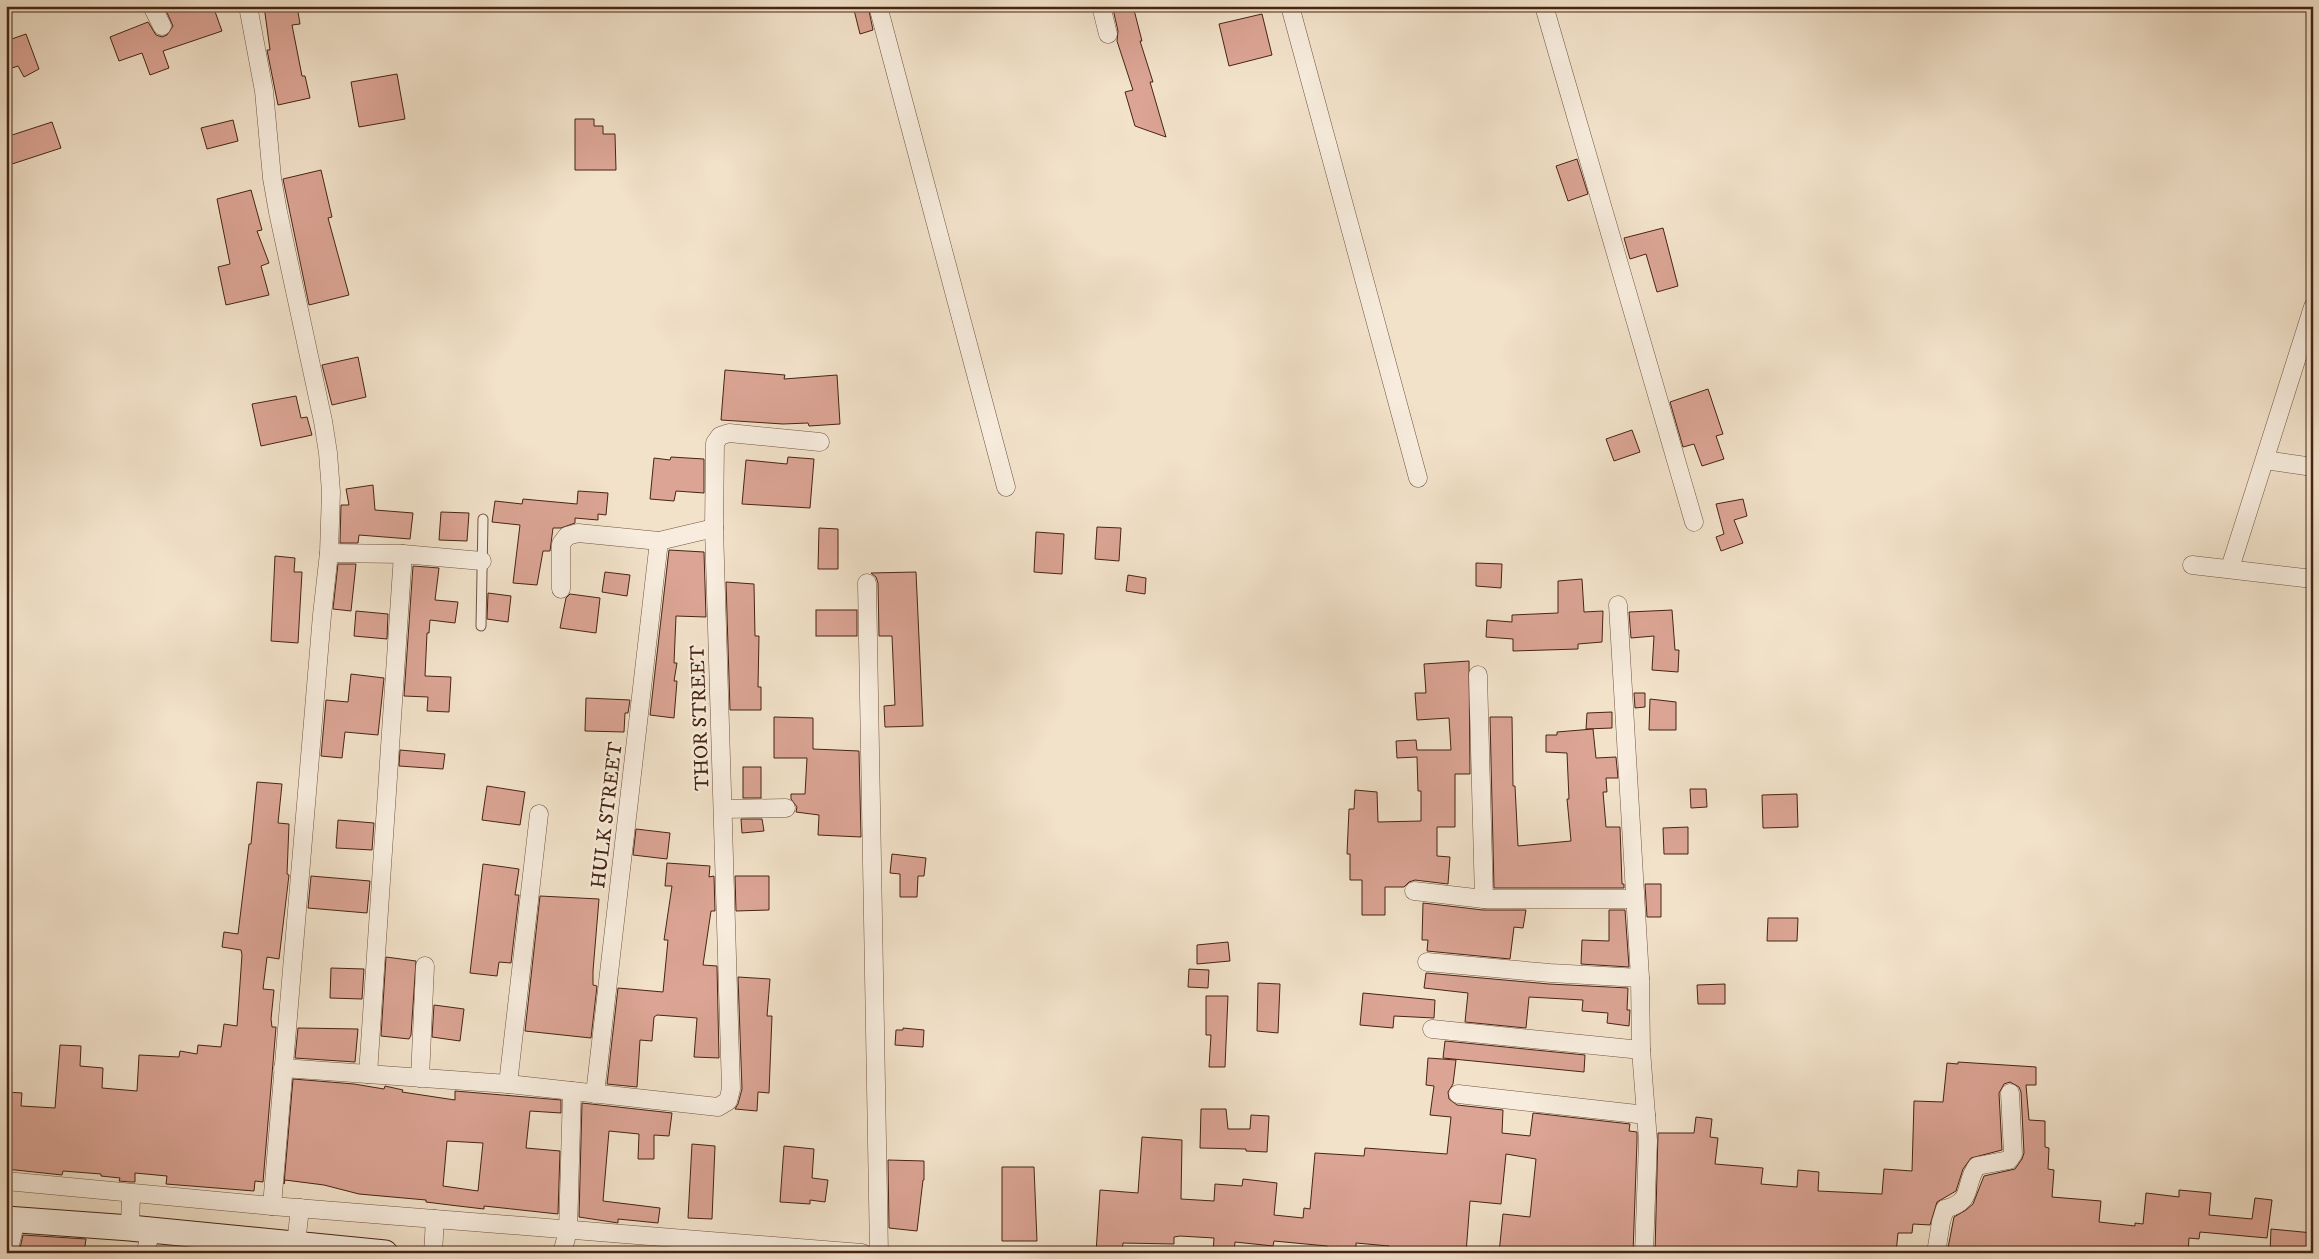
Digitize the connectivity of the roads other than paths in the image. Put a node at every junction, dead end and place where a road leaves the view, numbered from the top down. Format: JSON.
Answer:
{"nodes":[{"id":1,"x":152,"y":6,"type":"edge"},
{"id":2,"x":248,"y":6,"type":"edge"},
{"id":3,"x":878,"y":6,"type":"edge"},
{"id":4,"x":1101,"y":6,"type":"edge"},
{"id":5,"x":1290,"y":6,"type":"edge"},
{"id":6,"x":1544,"y":6,"type":"edge"},
{"id":7,"x":162,"y":26,"type":"dead end"},
{"id":8,"x":1108,"y":34,"type":"dead end"},
{"id":9,"x":2313,"y":307,"type":"edge"},
{"id":10,"x":2306,"y":352,"type":"edge"},
{"id":11,"x":820,"y":442,"type":"dead end"},
{"id":12,"x":2265,"y":460,"type":"junction"},
{"id":13,"x":2313,"y":467,"type":"edge"},
{"id":14,"x":1418,"y":478,"type":"dead end"},
{"id":15,"x":1006,"y":487,"type":"dead end"},
{"id":16,"x":483,"y":519,"type":"dead end"},
{"id":17,"x":1694,"y":522,"type":"dead end"},
{"id":18,"x":714,"y":528,"type":"junction"},
{"id":19,"x":659,"y":541,"type":"junction"},
{"id":20,"x":329,"y":553,"type":"junction"},
{"id":21,"x":403,"y":554,"type":"junction"},
{"id":22,"x":482,"y":561,"type":"junction"},
{"id":23,"x":2192,"y":565,"type":"dead end"},
{"id":24,"x":2230,"y":568,"type":"junction"},
{"id":25,"x":2313,"y":579,"type":"edge"},
{"id":26,"x":867,"y":583,"type":"dead end"},
{"id":27,"x":561,"y":589,"type":"dead end"},
{"id":28,"x":1618,"y":605,"type":"dead end"},
{"id":29,"x":481,"y":626,"type":"dead end"},
{"id":30,"x":1478,"y":675,"type":"dead end"},
{"id":31,"x":786,"y":808,"type":"dead end"},
{"id":32,"x":723,"y":809,"type":"junction"},
{"id":33,"x":538,"y":814,"type":"dead end"},
{"id":34,"x":1414,"y":890,"type":"dead end"},
{"id":35,"x":1484,"y":899,"type":"junction"},
{"id":36,"x":1634,"y":899,"type":"junction"},
{"id":37,"x":1427,"y":962,"type":"dead end"},
{"id":38,"x":425,"y":966,"type":"dead end"},
{"id":39,"x":1640,"y":978,"type":"junction"},
{"id":40,"x":1432,"y":1029,"type":"dead end"},
{"id":41,"x":1641,"y":1050,"type":"junction"},
{"id":42,"x":283,"y":1068,"type":"junction"},
{"id":43,"x":368,"y":1074,"type":"junction"},
{"id":44,"x":420,"y":1078,"type":"junction"},
{"id":45,"x":508,"y":1084,"type":"junction"},
{"id":46,"x":572,"y":1091,"type":"junction"},
{"id":47,"x":2010,"y":1093,"type":"dead end"},
{"id":48,"x":595,"y":1094,"type":"junction"},
{"id":49,"x":1458,"y":1094,"type":"dead end"},
{"id":50,"x":1646,"y":1115,"type":"junction"},
{"id":51,"x":6,"y":1181,"type":"edge"},
{"id":52,"x":131,"y":1197,"type":"junction"},
{"id":53,"x":272,"y":1206,"type":"junction"},
{"id":54,"x":300,"y":1211,"type":"junction"},
{"id":55,"x":11,"y":1219,"type":"edge"},
{"id":56,"x":435,"y":1222,"type":"junction"},
{"id":57,"x":139,"y":1232,"type":"edge"},
{"id":58,"x":566,"y":1241,"type":"edge"},
{"id":59,"x":297,"y":1245,"type":"edge"},
{"id":60,"x":655,"y":1245,"type":"edge"},
{"id":61,"x":433,"y":1250,"type":"edge"},
{"id":62,"x":8,"y":1253,"type":"edge"},
{"id":63,"x":385,"y":1253,"type":"edge"},
{"id":64,"x":862,"y":1253,"type":"edge"},
{"id":65,"x":879,"y":1253,"type":"edge"},
{"id":66,"x":1644,"y":1253,"type":"edge"},
{"id":67,"x":1936,"y":1253,"type":"edge"}],
"edges":[{"from":1,"to":7,"type":"street"},
{"from":2,"to":20,"type":"street"},
{"from":3,"to":15,"type":"street"},
{"from":4,"to":8,"type":"street"},
{"from":5,"to":14,"type":"street"},
{"from":6,"to":17,"type":"street"},
{"from":9,"to":10,"type":"street"},
{"from":10,"to":12,"type":"street"},
{"from":11,"to":18,"type":"street","name":"THOR STREET"},
{"from":12,"to":13,"type":"street"},
{"from":12,"to":24,"type":"street"},
{"from":16,"to":22,"type":"lane"},
{"from":18,"to":19,"type":"street"},
{"from":18,"to":32,"type":"street","name":"THOR STREET"},
{"from":19,"to":27,"type":"street"},
{"from":19,"to":48,"type":"street","name":"HULK STREET"},
{"from":20,"to":21,"type":"street"},
{"from":20,"to":42,"type":"street"},
{"from":21,"to":22,"type":"street"},
{"from":21,"to":43,"type":"street"},
{"from":22,"to":29,"type":"lane"},
{"from":23,"to":24,"type":"street"},
{"from":24,"to":25,"type":"street"},
{"from":26,"to":65,"type":"street"},
{"from":28,"to":36,"type":"street"},
{"from":30,"to":35,"type":"street"},
{"from":31,"to":32,"type":"street"},
{"from":32,"to":48,"type":"street","name":"THOR STREET"},
{"from":33,"to":45,"type":"street"},
{"from":34,"to":35,"type":"street"},
{"from":35,"to":36,"type":"street"},
{"from":36,"to":39,"type":"street"},
{"from":37,"to":39,"type":"street"},
{"from":38,"to":44,"type":"street"},
{"from":39,"to":41,"type":"street"},
{"from":40,"to":41,"type":"street"},
{"from":41,"to":50,"type":"street"},
{"from":42,"to":43,"type":"street"},
{"from":42,"to":53,"type":"street"},
{"from":43,"to":44,"type":"street"},
{"from":44,"to":45,"type":"street"},
{"from":45,"to":46,"type":"street"},
{"from":46,"to":48,"type":"street"},
{"from":46,"to":58,"type":"street"},
{"from":47,"to":67,"type":"street"},
{"from":49,"to":50,"type":"street"},
{"from":50,"to":66,"type":"street"},
{"from":51,"to":52,"type":"street"},
{"from":52,"to":53,"type":"street"},
{"from":52,"to":57,"type":"street"},
{"from":53,"to":54,"type":"street"},
{"from":54,"to":56,"type":"street"},
{"from":54,"to":59,"type":"street"},
{"from":55,"to":57,"type":"street"},
{"from":55,"to":62,"type":"street"},
{"from":56,"to":58,"type":"street"},
{"from":56,"to":61,"type":"street"},
{"from":57,"to":59,"type":"street"},
{"from":58,"to":60,"type":"street"},
{"from":59,"to":63,"type":"street"},
{"from":60,"to":64,"type":"street"}]}
